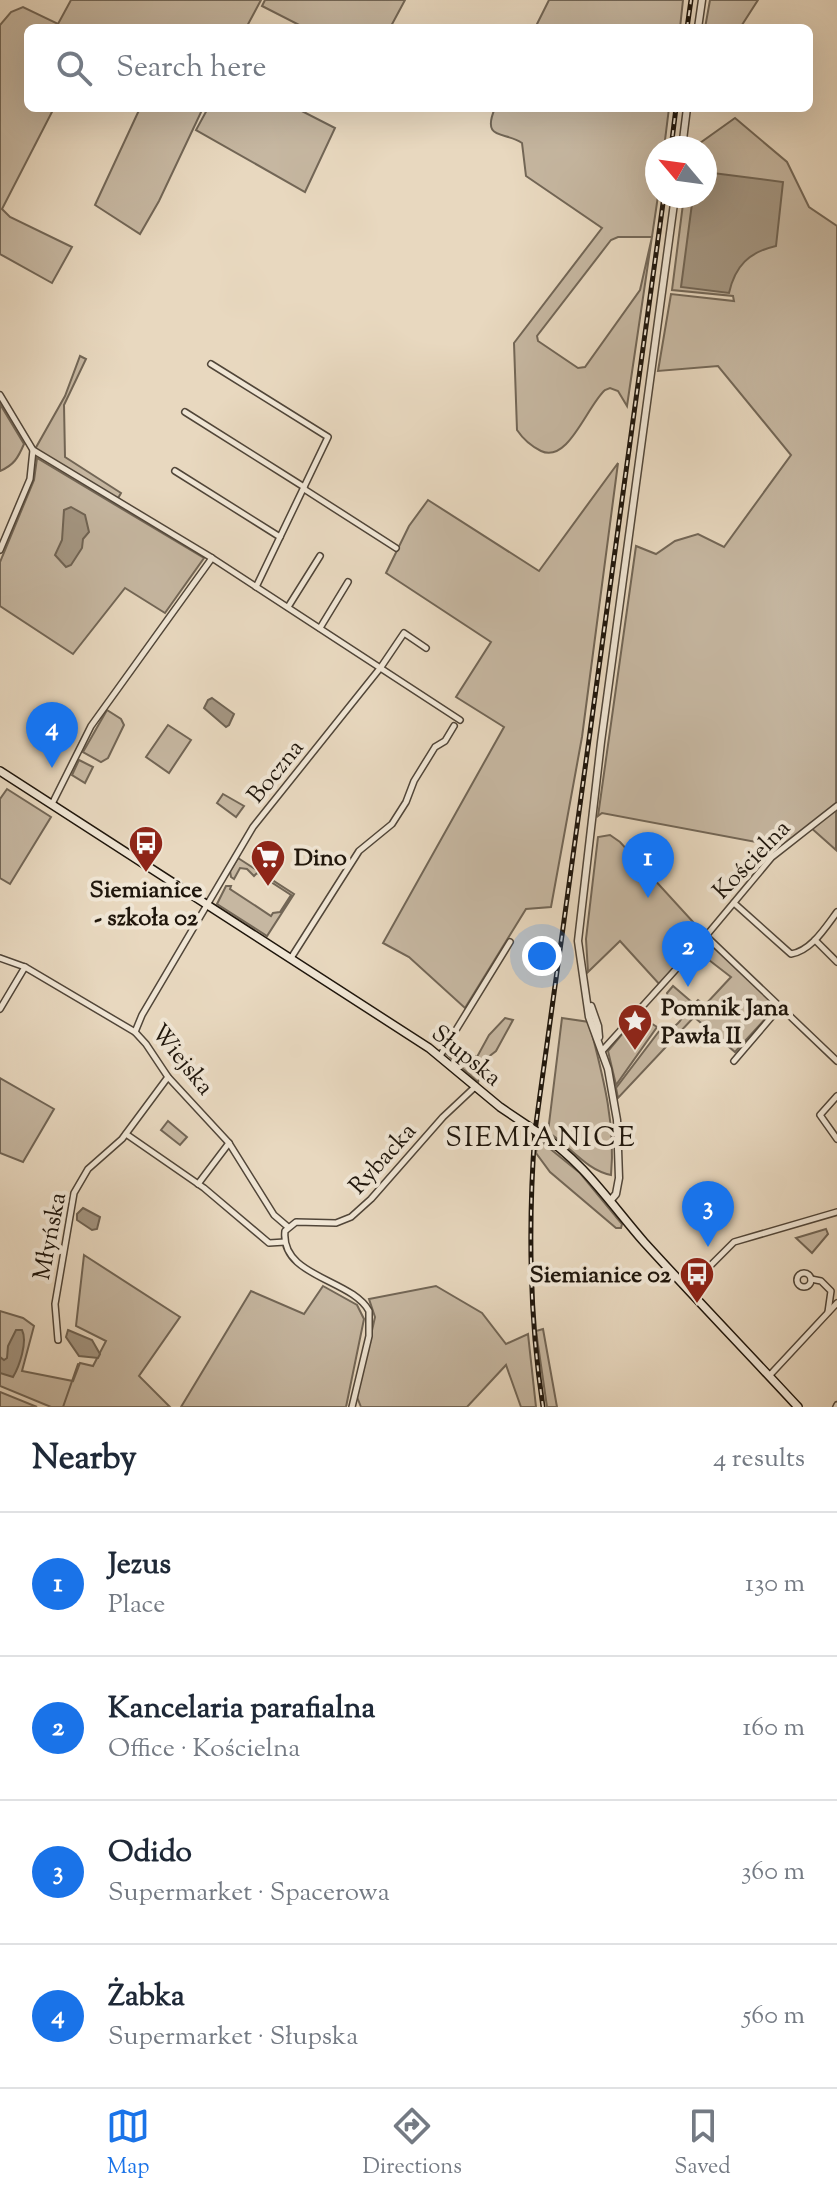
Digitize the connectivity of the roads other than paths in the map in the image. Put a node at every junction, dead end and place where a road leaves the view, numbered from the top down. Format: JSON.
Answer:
{"nodes":[{"id":1,"x":702,"y":0,"type":"edge"},
{"id":2,"x":699,"y":24,"type":"edge"},
{"id":3,"x":686,"y":112,"type":"edge"},
{"id":4,"x":684,"y":136,"type":"edge"},
{"id":5,"x":673,"y":208,"type":"edge"},
{"id":6,"x":211,"y":364,"type":"dead end"},
{"id":7,"x":0,"y":395,"type":"edge"},
{"id":8,"x":185,"y":412,"type":"dead end"},
{"id":9,"x":33,"y":450,"type":"junction"},
{"id":10,"x":175,"y":471,"type":"dead end"},
{"id":11,"x":304,"y":488,"type":"junction"},
{"id":12,"x":280,"y":537,"type":"junction"},
{"id":13,"x":396,"y":548,"type":"dead end"},
{"id":14,"x":0,"y":550,"type":"edge"},
{"id":15,"x":320,"y":556,"type":"dead end"},
{"id":16,"x":212,"y":558,"type":"junction"},
{"id":17,"x":348,"y":582,"type":"dead end"},
{"id":18,"x":256,"y":587,"type":"junction"},
{"id":19,"x":288,"y":607,"type":"junction"},
{"id":20,"x":320,"y":628,"type":"junction"},
{"id":21,"x":426,"y":648,"type":"dead end"},
{"id":22,"x":381,"y":667,"type":"junction"},
{"id":23,"x":460,"y":720,"type":"dead end"},
{"id":24,"x":454,"y":726,"type":"dead end"},
{"id":25,"x":0,"y":771,"type":"edge"},
{"id":26,"x":52,"y":804,"type":"junction"},
{"id":27,"x":837,"y":806,"type":"edge"},
{"id":28,"x":734,"y":903,"type":"junction"},
{"id":29,"x":208,"y":905,"type":"junction"},
{"id":30,"x":837,"y":912,"type":"edge"},
{"id":31,"x":706,"y":936,"type":"junction"},
{"id":32,"x":815,"y":940,"type":"junction"},
{"id":33,"x":510,"y":942,"type":"dead end"},
{"id":34,"x":0,"y":958,"type":"edge"},
{"id":35,"x":291,"y":958,"type":"junction"},
{"id":36,"x":837,"y":962,"type":"edge"},
{"id":37,"x":25,"y":967,"type":"junction"},
{"id":38,"x":780,"y":1007,"type":"junction"},
{"id":39,"x":0,"y":1009,"type":"edge"},
{"id":40,"x":135,"y":1032,"type":"junction"},
{"id":41,"x":602,"y":1051,"type":"junction"},
{"id":42,"x":440,"y":1056,"type":"junction"},
{"id":43,"x":734,"y":1061,"type":"dead end"},
{"id":44,"x":837,"y":1061,"type":"edge"},
{"id":45,"x":168,"y":1077,"type":"junction"},
{"id":46,"x":476,"y":1086,"type":"junction"},
{"id":47,"x":837,"y":1096,"type":"edge"},
{"id":48,"x":126,"y":1134,"type":"junction"},
{"id":49,"x":837,"y":1139,"type":"edge"},
{"id":50,"x":229,"y":1143,"type":"junction"},
{"id":51,"x":198,"y":1184,"type":"junction"},
{"id":52,"x":610,"y":1201,"type":"junction"},
{"id":53,"x":837,"y":1212,"type":"edge"},
{"id":54,"x":288,"y":1227,"type":"junction"},
{"id":55,"x":285,"y":1242,"type":"junction"},
{"id":56,"x":811,"y":1279,"type":"dead end"},
{"id":57,"x":688,"y":1288,"type":"junction"},
{"id":58,"x":837,"y":1303,"type":"edge"},
{"id":59,"x":829,"y":1313,"type":"junction"},
{"id":60,"x":58,"y":1340,"type":"dead end"},
{"id":61,"x":769,"y":1376,"type":"junction"},
{"id":62,"x":352,"y":1407,"type":"edge"},
{"id":63,"x":798,"y":1407,"type":"edge"}],
"edges":[{"from":1,"to":2,"type":"street"},
{"from":3,"to":4,"type":"street"},
{"from":5,"to":41,"type":"street"},
{"from":6,"to":11,"type":"street"},
{"from":7,"to":9,"type":"street"},
{"from":8,"to":11,"type":"street"},
{"from":9,"to":14,"type":"street"},
{"from":9,"to":16,"type":"street"},
{"from":10,"to":12,"type":"street"},
{"from":11,"to":12,"type":"street"},
{"from":11,"to":13,"type":"street"},
{"from":12,"to":18,"type":"street"},
{"from":15,"to":19,"type":"street"},
{"from":16,"to":18,"type":"street"},
{"from":16,"to":26,"type":"street"},
{"from":17,"to":20,"type":"street"},
{"from":18,"to":19,"type":"street"},
{"from":19,"to":20,"type":"street"},
{"from":20,"to":22,"type":"street"},
{"from":21,"to":22,"type":"street","name":"Boczna"},
{"from":22,"to":23,"type":"street"},
{"from":22,"to":29,"type":"street","name":"Boczna"},
{"from":24,"to":35,"type":"street"},
{"from":25,"to":26,"type":"main road","name":"Słupska"},
{"from":26,"to":29,"type":"main road","name":"Słupska"},
{"from":27,"to":28,"type":"street","name":"Kościelna"},
{"from":28,"to":31,"type":"street","name":"Kościelna"},
{"from":28,"to":32,"type":"street"},
{"from":29,"to":35,"type":"main road","name":"Słupska"},
{"from":29,"to":40,"type":"street","name":"Wiejska"},
{"from":30,"to":32,"type":"street"},
{"from":31,"to":38,"type":"street"},
{"from":31,"to":41,"type":"street","name":"Kościelna"},
{"from":32,"to":36,"type":"street"},
{"from":33,"to":42,"type":"street"},
{"from":34,"to":37,"type":"street"},
{"from":35,"to":42,"type":"main road","name":"Słupska"},
{"from":37,"to":39,"type":"street"},
{"from":37,"to":40,"type":"street"},
{"from":38,"to":43,"type":"street"},
{"from":38,"to":44,"type":"street"},
{"from":40,"to":45,"type":"street","name":"Wiejska"},
{"from":41,"to":52,"type":"street"},
{"from":42,"to":46,"type":"main road","name":"Słupska"},
{"from":45,"to":48,"type":"street","name":"Młyńska"},
{"from":45,"to":50,"type":"street","name":"Wiejska"},
{"from":46,"to":52,"type":"main road","name":"Słupska","bridge":true},
{"from":46,"to":54,"type":"street","name":"Rybacka"},
{"from":47,"to":49,"type":"street"},
{"from":48,"to":51,"type":"street"},
{"from":48,"to":60,"type":"street","name":"Młyńska"},
{"from":50,"to":51,"type":"street"},
{"from":50,"to":54,"type":"street","name":"Wiejska"},
{"from":51,"to":55,"type":"street"},
{"from":52,"to":57,"type":"main road","name":"Słupska"},
{"from":53,"to":57,"type":"street"},
{"from":54,"to":55,"type":"street"},
{"from":55,"to":62,"type":"street"},
{"from":56,"to":59,"type":"street"},
{"from":57,"to":61,"type":"main road","name":"Słupska"},
{"from":58,"to":59,"type":"street"},
{"from":59,"to":61,"type":"street"},
{"from":61,"to":63,"type":"main road","name":"Słupska"}]}
